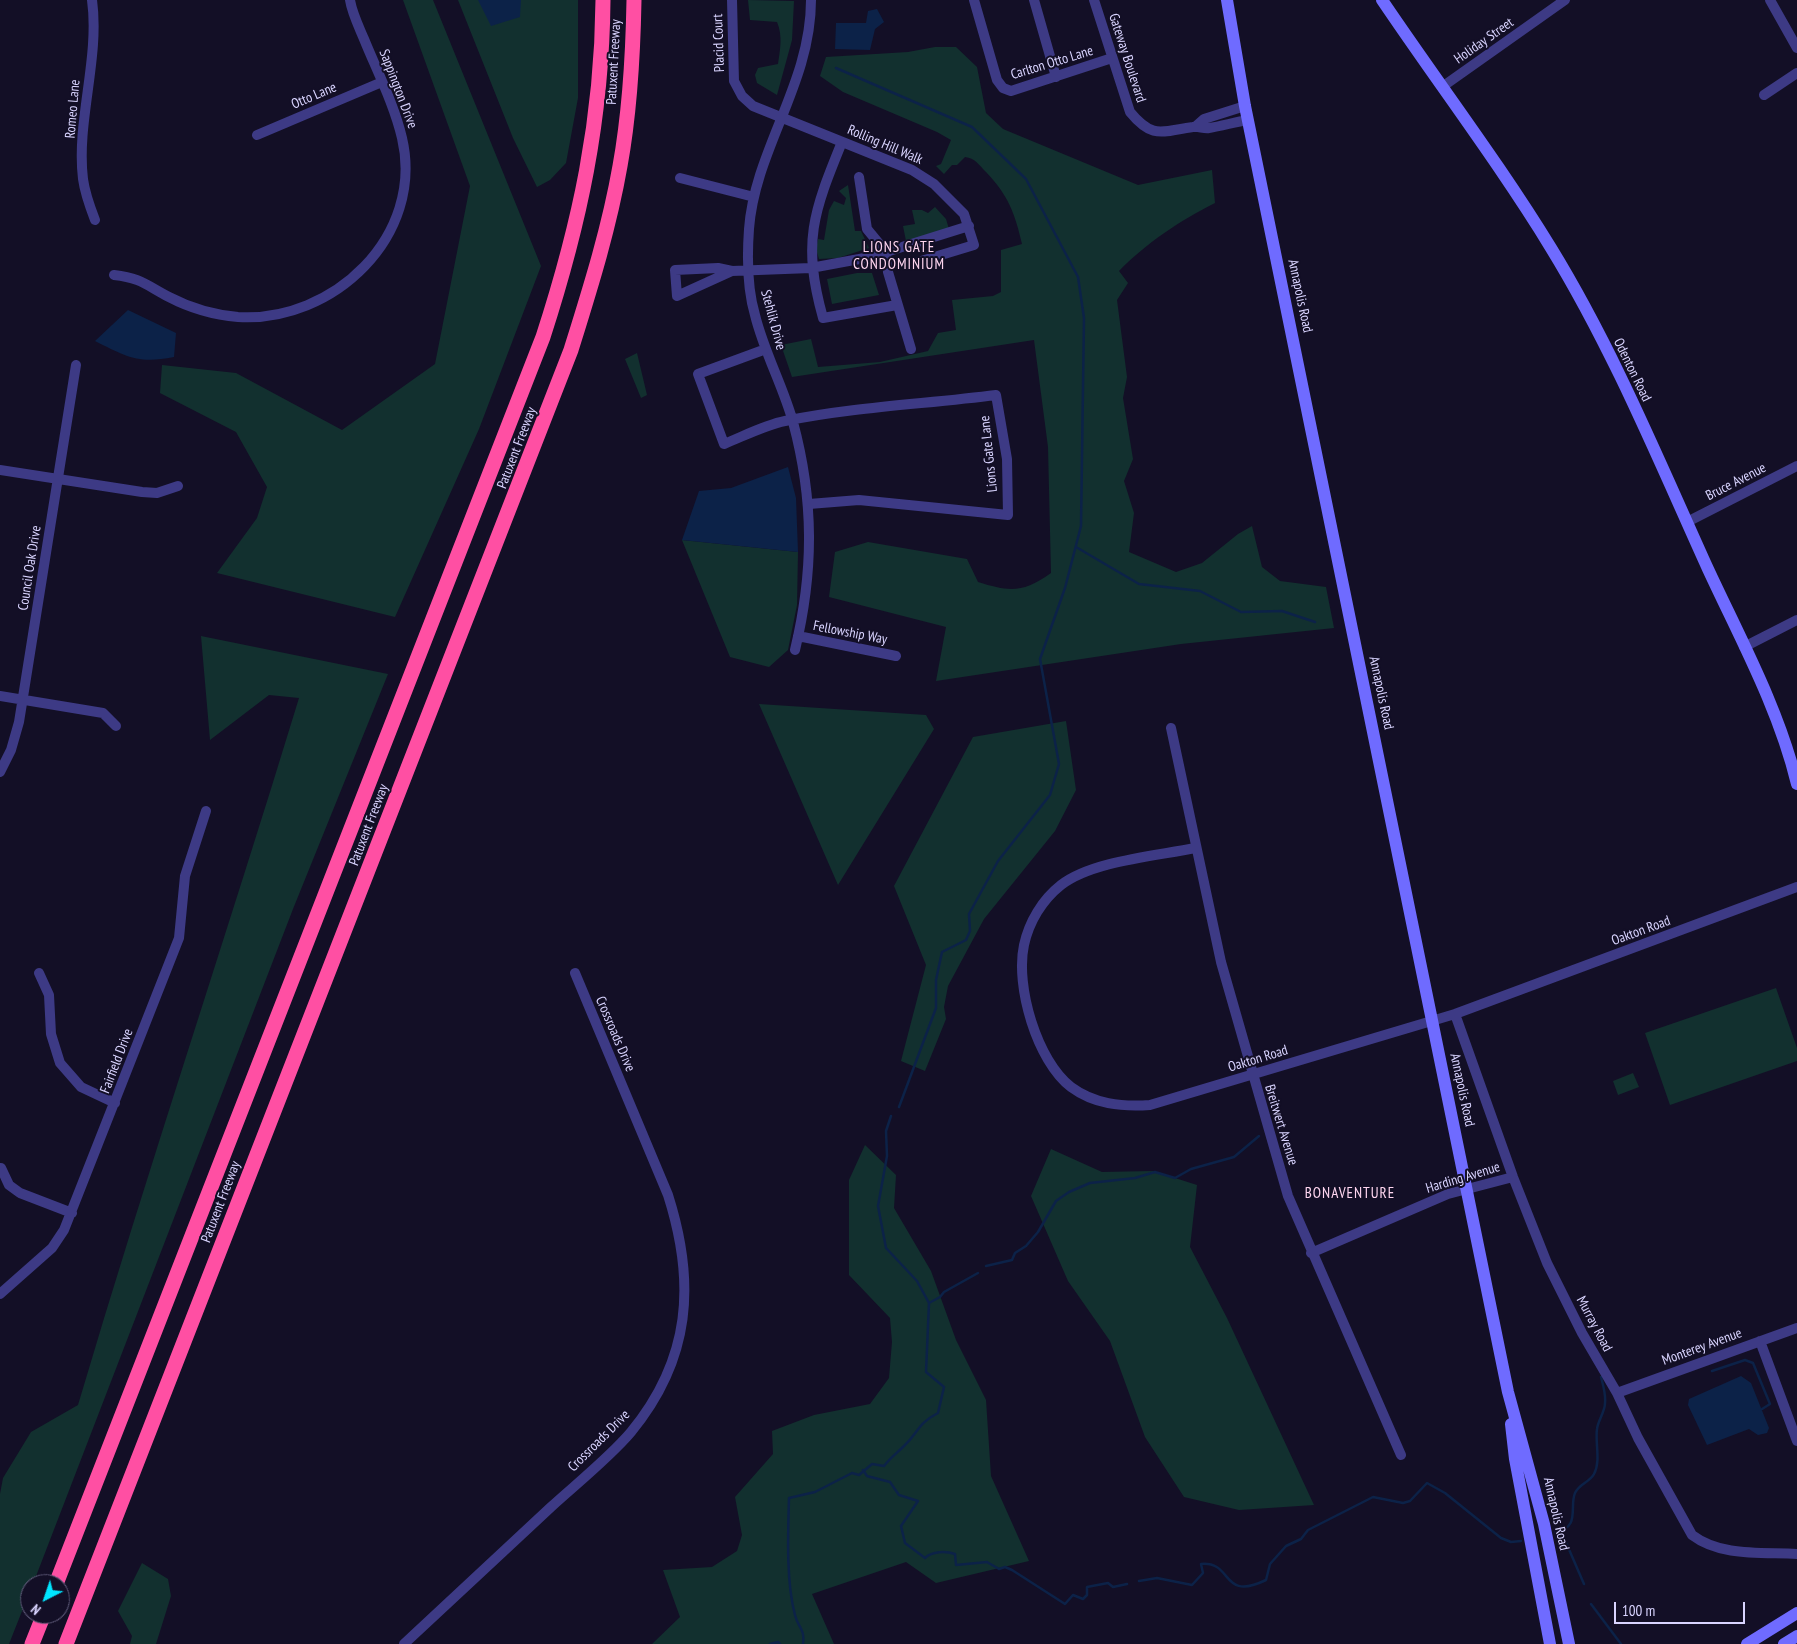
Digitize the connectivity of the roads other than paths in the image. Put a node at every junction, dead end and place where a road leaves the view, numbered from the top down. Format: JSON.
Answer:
{"nodes":[{"id":1,"x":92,"y":0,"type":"edge"},
{"id":2,"x":350,"y":0,"type":"edge"},
{"id":3,"x":603,"y":0,"type":"edge"},
{"id":4,"x":634,"y":0,"type":"edge"},
{"id":5,"x":732,"y":0,"type":"edge"},
{"id":6,"x":811,"y":0,"type":"edge"},
{"id":7,"x":974,"y":0,"type":"edge"},
{"id":8,"x":1034,"y":0,"type":"edge"},
{"id":9,"x":1094,"y":0,"type":"edge"},
{"id":10,"x":1227,"y":0,"type":"edge"},
{"id":11,"x":1382,"y":0,"type":"edge"},
{"id":12,"x":1566,"y":0,"type":"edge"},
{"id":13,"x":1770,"y":0,"type":"edge"},
{"id":14,"x":1797,"y":48,"type":"edge"},
{"id":15,"x":1112,"y":58,"type":"junction"},
{"id":16,"x":1797,"y":73,"type":"edge"},
{"id":17,"x":1056,"y":77,"type":"junction"},
{"id":18,"x":382,"y":82,"type":"junction"},
{"id":19,"x":1442,"y":87,"type":"junction"},
{"id":20,"x":1764,"y":95,"type":"dead end"},
{"id":21,"x":1245,"y":106,"type":"junction"},
{"id":22,"x":783,"y":119,"type":"junction"},
{"id":23,"x":1248,"y":120,"type":"junction"},
{"id":24,"x":1195,"y":126,"type":"junction"},
{"id":25,"x":257,"y":135,"type":"dead end"},
{"id":26,"x":842,"y":142,"type":"junction"},
{"id":27,"x":859,"y":177,"type":"dead end"},
{"id":28,"x":680,"y":178,"type":"dead end"},
{"id":29,"x":754,"y":197,"type":"junction"},
{"id":30,"x":95,"y":220,"type":"dead end"},
{"id":31,"x":969,"y":226,"type":"junction"},
{"id":32,"x":886,"y":252,"type":"junction"},
{"id":33,"x":918,"y":262,"type":"dead end"},
{"id":34,"x":811,"y":268,"type":"junction"},
{"id":35,"x":732,"y":271,"type":"junction"},
{"id":36,"x":748,"y":272,"type":"junction"},
{"id":37,"x":114,"y":275,"type":"dead end"},
{"id":38,"x":897,"y":305,"type":"junction"},
{"id":39,"x":766,"y":348,"type":"junction"},
{"id":40,"x":911,"y":349,"type":"dead end"},
{"id":41,"x":76,"y":365,"type":"dead end"},
{"id":42,"x":793,"y":420,"type":"junction"},
{"id":43,"x":1797,"y":466,"type":"edge"},
{"id":44,"x":0,"y":470,"type":"edge"},
{"id":45,"x":58,"y":480,"type":"junction"},
{"id":46,"x":178,"y":486,"type":"dead end"},
{"id":47,"x":810,"y":504,"type":"junction"},
{"id":48,"x":1687,"y":522,"type":"junction"},
{"id":49,"x":1797,"y":621,"type":"edge"},
{"id":50,"x":798,"y":636,"type":"junction"},
{"id":51,"x":1744,"y":647,"type":"junction"},
{"id":52,"x":795,"y":650,"type":"dead end"},
{"id":53,"x":896,"y":656,"type":"dead end"},
{"id":54,"x":0,"y":696,"type":"edge"},
{"id":55,"x":22,"y":700,"type":"junction"},
{"id":56,"x":116,"y":726,"type":"dead end"},
{"id":57,"x":1171,"y":728,"type":"dead end"},
{"id":58,"x":0,"y":772,"type":"edge"},
{"id":59,"x":1797,"y":780,"type":"edge"},
{"id":60,"x":206,"y":811,"type":"dead end"},
{"id":61,"x":1195,"y":848,"type":"junction"},
{"id":62,"x":1797,"y":887,"type":"edge"},
{"id":63,"x":39,"y":973,"type":"dead end"},
{"id":64,"x":575,"y":973,"type":"dead end"},
{"id":65,"x":1455,"y":1014,"type":"junction"},
{"id":66,"x":1432,"y":1021,"type":"junction"},
{"id":67,"x":1252,"y":1075,"type":"junction"},
{"id":68,"x":115,"y":1103,"type":"junction"},
{"id":69,"x":1,"y":1168,"type":"dead end"},
{"id":70,"x":1513,"y":1177,"type":"junction"},
{"id":71,"x":1467,"y":1188,"type":"junction"},
{"id":72,"x":72,"y":1213,"type":"junction"},
{"id":73,"x":1311,"y":1253,"type":"junction"},
{"id":74,"x":0,"y":1294,"type":"edge"},
{"id":75,"x":1797,"y":1328,"type":"edge"},
{"id":76,"x":1760,"y":1341,"type":"junction"},
{"id":77,"x":1508,"y":1392,"type":"junction"},
{"id":78,"x":1617,"y":1392,"type":"junction"},
{"id":79,"x":1796,"y":1436,"type":"edge"},
{"id":80,"x":1401,"y":1455,"type":"dead end"},
{"id":81,"x":1797,"y":1554,"type":"edge"},
{"id":82,"x":60,"y":1574,"type":"edge"},
{"id":83,"x":1797,"y":1613,"type":"edge"},
{"id":84,"x":40,"y":1624,"type":"edge"},
{"id":85,"x":1797,"y":1636,"type":"edge"},
{"id":86,"x":1570,"y":1642,"type":"edge"},
{"id":87,"x":32,"y":1644,"type":"edge"},
{"id":88,"x":66,"y":1644,"type":"edge"},
{"id":89,"x":404,"y":1644,"type":"edge"},
{"id":90,"x":1550,"y":1644,"type":"edge"},
{"id":91,"x":1747,"y":1644,"type":"edge"},
{"id":92,"x":1784,"y":1644,"type":"edge"}],
"edges":[{"from":1,"to":30,"type":"street","name":"Romeo Lane"},
{"from":2,"to":18,"type":"street","name":"Sappington Drive"},
{"from":3,"to":82,"type":"highway","name":"Patuxent Freeway"},
{"from":4,"to":88,"type":"highway","name":"Patuxent Freeway"},
{"from":5,"to":22,"type":"street","name":"Placid Court"},
{"from":6,"to":22,"type":"street","name":"Stehlik Drive"},
{"from":7,"to":17,"type":"street","name":"Carlton Otto Lane"},
{"from":8,"to":17,"type":"street"},
{"from":9,"to":15,"type":"street","name":"Gateway Boulevard"},
{"from":10,"to":21,"type":"main road","name":"Annapolis Road"},
{"from":11,"to":19,"type":"main road","name":"Odenton Road"},
{"from":12,"to":19,"type":"street","name":"Holiday Street"},
{"from":13,"to":14,"type":"street"},
{"from":15,"to":17,"type":"street","name":"Carlton Otto Lane"},
{"from":15,"to":24,"type":"street","name":"Gateway Boulevard"},
{"from":16,"to":20,"type":"street"},
{"from":18,"to":25,"type":"street","name":"Otto Lane"},
{"from":18,"to":37,"type":"street","name":"Sappington Drive"},
{"from":19,"to":48,"type":"main road","name":"Odenton Road"},
{"from":21,"to":23,"type":"main road","name":"Annapolis Road"},
{"from":21,"to":24,"type":"street","name":"Gateway Boulevard"},
{"from":22,"to":26,"type":"street","name":"Rolling Hill Walk"},
{"from":22,"to":29,"type":"street","name":"Stehlik Drive"},
{"from":23,"to":24,"type":"street","name":"Gateway Boulevard"},
{"from":23,"to":66,"type":"main road","name":"Annapolis Road"},
{"from":26,"to":31,"type":"street","name":"Rolling Hill Walk"},
{"from":26,"to":34,"type":"street"},
{"from":27,"to":32,"type":"street"},
{"from":28,"to":29,"type":"street"},
{"from":29,"to":36,"type":"street","name":"Stehlik Drive"},
{"from":31,"to":32,"type":"street"},
{"from":31,"to":33,"type":"street"},
{"from":32,"to":34,"type":"street"},
{"from":32,"to":38,"type":"street"},
{"from":34,"to":36,"type":"street"},
{"from":34,"to":38,"type":"street"},
{"from":35,"to":35,"type":"street"},
{"from":35,"to":36,"type":"street"},
{"from":36,"to":39,"type":"street","name":"Stehlik Drive"},
{"from":38,"to":40,"type":"street"},
{"from":39,"to":42,"type":"street","name":"Stehlik Drive"},
{"from":39,"to":42,"type":"street"},
{"from":41,"to":45,"type":"street","name":"Council Oak Drive"},
{"from":42,"to":47,"type":"street","name":"Stehlik Drive"},
{"from":42,"to":47,"type":"street","name":"Lions Gate Lane"},
{"from":43,"to":48,"type":"street","name":"Bruce Avenue"},
{"from":44,"to":45,"type":"street"},
{"from":45,"to":46,"type":"street"},
{"from":45,"to":55,"type":"street","name":"Council Oak Drive"},
{"from":47,"to":50,"type":"street","name":"Stehlik Drive"},
{"from":48,"to":51,"type":"main road","name":"Odenton Road"},
{"from":49,"to":51,"type":"street"},
{"from":50,"to":52,"type":"street","name":"Stehlik Drive"},
{"from":50,"to":53,"type":"street","name":"Fellowship Way"},
{"from":51,"to":59,"type":"main road","name":"Odenton Road"},
{"from":54,"to":55,"type":"street"},
{"from":55,"to":56,"type":"street"},
{"from":55,"to":58,"type":"street","name":"Council Oak Drive"},
{"from":57,"to":61,"type":"street","name":"Breitwert Avenue"},
{"from":60,"to":68,"type":"street","name":"Fairfield Drive"},
{"from":61,"to":67,"type":"street","name":"Breitwert Avenue"},
{"from":61,"to":67,"type":"street","name":"Oakton Road"},
{"from":62,"to":65,"type":"street","name":"Oakton Road"},
{"from":63,"to":68,"type":"street"},
{"from":64,"to":89,"type":"street","name":"Crossroads Drive"},
{"from":65,"to":66,"type":"street","name":"Oakton Road"},
{"from":65,"to":70,"type":"street","name":"Murray Road"},
{"from":66,"to":67,"type":"street","name":"Oakton Road"},
{"from":66,"to":71,"type":"main road","name":"Annapolis Road"},
{"from":67,"to":73,"type":"street","name":"Breitwert Avenue"},
{"from":68,"to":72,"type":"street","name":"Fairfield Drive"},
{"from":69,"to":72,"type":"street"},
{"from":70,"to":71,"type":"street","name":"Harding Avenue"},
{"from":70,"to":78,"type":"street","name":"Murray Road"},
{"from":71,"to":73,"type":"street","name":"Harding Avenue"},
{"from":71,"to":77,"type":"main road","name":"Annapolis Road"},
{"from":72,"to":74,"type":"street","name":"Fairfield Drive"},
{"from":73,"to":80,"type":"street","name":"Breitwert Avenue"},
{"from":75,"to":76,"type":"street","name":"Monterey Avenue"},
{"from":76,"to":78,"type":"street","name":"Monterey Avenue"},
{"from":76,"to":79,"type":"street"},
{"from":77,"to":86,"type":"main road","name":"Annapolis Road"},
{"from":77,"to":90,"type":"main road","name":"Annapolis Road"},
{"from":78,"to":81,"type":"street","name":"Murray Road"},
{"from":83,"to":91,"type":"main road"},
{"from":84,"to":87,"type":"highway"},
{"from":85,"to":92,"type":"main road"}]}
